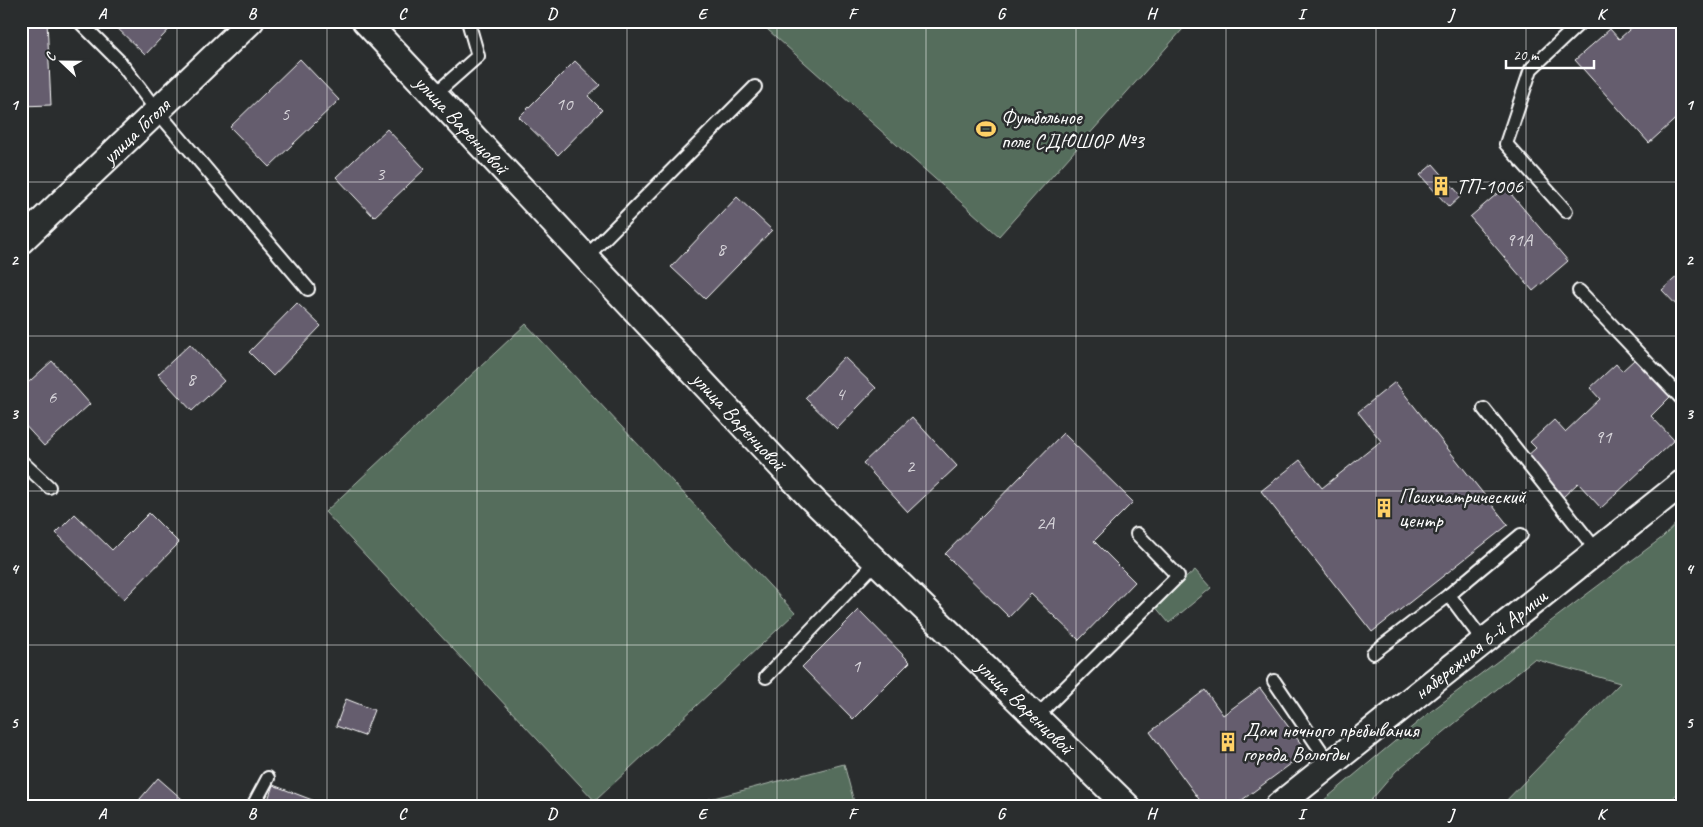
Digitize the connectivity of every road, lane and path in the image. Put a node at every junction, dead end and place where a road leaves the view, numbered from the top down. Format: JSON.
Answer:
{"nodes":[{"id":1,"x":80,"y":21,"type":"edge"},
{"id":2,"x":250,"y":21,"type":"edge"},
{"id":3,"x":365,"y":21,"type":"edge"},
{"id":4,"x":468,"y":21,"type":"edge"},
{"id":5,"x":1582,"y":21,"type":"edge"},
{"id":6,"x":755,"y":87,"type":"dead end"},
{"id":7,"x":434,"y":95,"type":"junction"},
{"id":8,"x":157,"y":111,"type":"junction"},
{"id":9,"x":1566,"y":211,"type":"dead end"},
{"id":10,"x":21,"y":241,"type":"edge"},
{"id":11,"x":586,"y":257,"type":"junction"},
{"id":12,"x":308,"y":289,"type":"dead end"},
{"id":13,"x":1579,"y":291,"type":"dead end"},
{"id":14,"x":1682,"y":399,"type":"edge"},
{"id":15,"x":1484,"y":409,"type":"dead end"},
{"id":16,"x":21,"y":460,"type":"edge"},
{"id":17,"x":1682,"y":483,"type":"edge"},
{"id":18,"x":49,"y":487,"type":"dead end"},
{"id":19,"x":1137,"y":534,"type":"dead end"},
{"id":20,"x":1521,"y":535,"type":"dead end"},
{"id":21,"x":1597,"y":551,"type":"junction"},
{"id":22,"x":877,"y":562,"type":"junction"},
{"id":23,"x":1449,"y":595,"type":"junction"},
{"id":24,"x":1484,"y":642,"type":"junction"},
{"id":25,"x":1373,"y":653,"type":"dead end"},
{"id":26,"x":766,"y":677,"type":"dead end"},
{"id":27,"x":1274,"y":681,"type":"dead end"},
{"id":28,"x":1036,"y":717,"type":"junction"},
{"id":29,"x":1330,"y":764,"type":"junction"},
{"id":30,"x":268,"y":778,"type":"dead end"},
{"id":31,"x":253,"y":806,"type":"edge"},
{"id":32,"x":1127,"y":806,"type":"edge"},
{"id":33,"x":1278,"y":806,"type":"edge"}],
"edges":[{"from":1,"to":8,"type":"lane"},
{"from":2,"to":8,"type":"street","name":"улица Гоголя"},
{"from":3,"to":7,"type":"street","name":"улица Варенцовой"},
{"from":4,"to":7,"type":"lane"},
{"from":5,"to":9,"type":"lane"},
{"from":6,"to":11,"type":"lane"},
{"from":7,"to":11,"type":"street","name":"улица Варенцовой"},
{"from":8,"to":10,"type":"street","name":"улица Гоголя"},
{"from":8,"to":12,"type":"lane"},
{"from":11,"to":22,"type":"street","name":"улица Варенцовой"},
{"from":13,"to":14,"type":"lane"},
{"from":15,"to":21,"type":"lane"},
{"from":16,"to":18,"type":"lane"},
{"from":17,"to":21,"type":"street","name":"набережная 6-й Армии"},
{"from":19,"to":28,"type":"lane"},
{"from":20,"to":23,"type":"lane"},
{"from":21,"to":24,"type":"street","name":"набережная 6-й Армии"},
{"from":22,"to":26,"type":"lane"},
{"from":22,"to":28,"type":"street","name":"улица Варенцовой"},
{"from":23,"to":24,"type":"lane"},
{"from":23,"to":25,"type":"lane"},
{"from":24,"to":29,"type":"street","name":"набережная 6-й Армии"},
{"from":27,"to":29,"type":"lane"},
{"from":28,"to":32,"type":"street","name":"улица Варенцовой"},
{"from":29,"to":33,"type":"street","name":"набережная 6-й Армии"},
{"from":30,"to":31,"type":"lane"}]}
